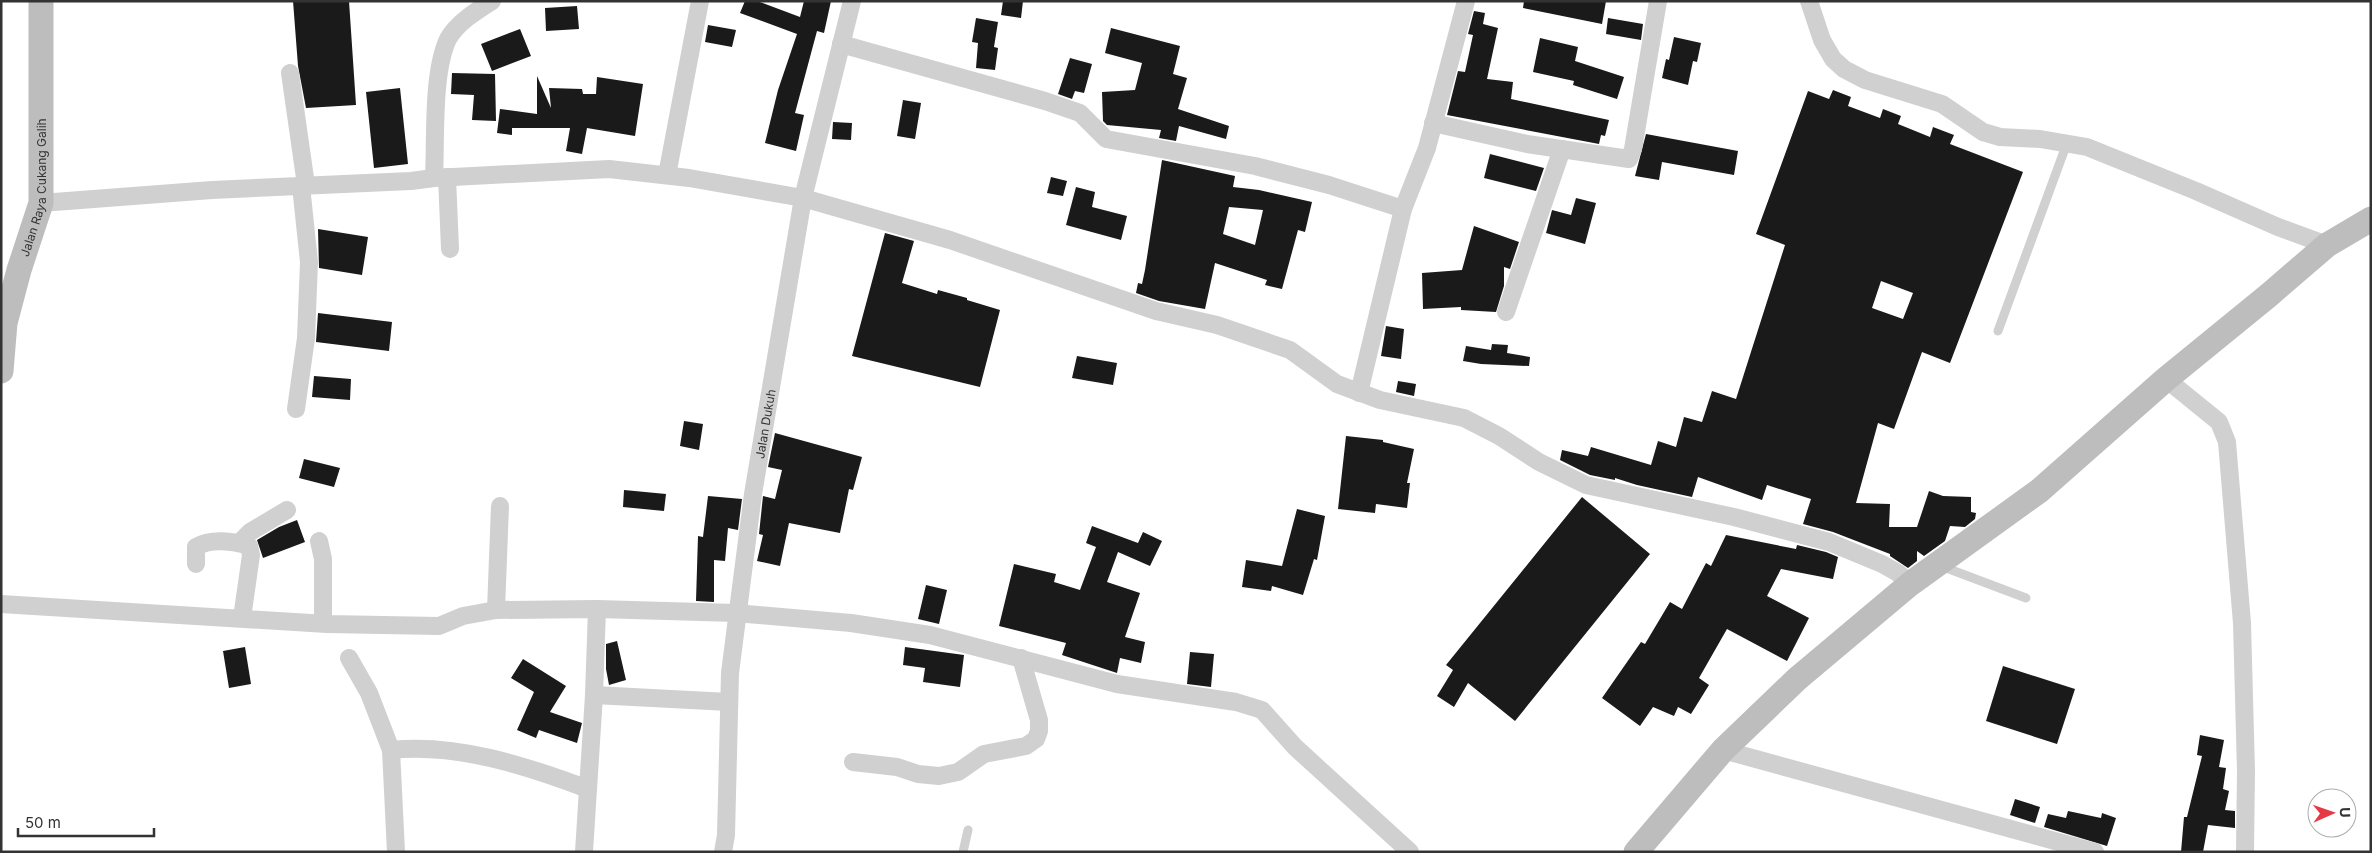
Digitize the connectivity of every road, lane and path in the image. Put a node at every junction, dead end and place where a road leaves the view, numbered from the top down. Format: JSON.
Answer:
{"nodes":[{"id":1,"x":41,"y":1,"type":"edge"},
{"id":2,"x":492,"y":1,"type":"edge"},
{"id":3,"x":700,"y":1,"type":"edge"},
{"id":4,"x":852,"y":1,"type":"edge"},
{"id":5,"x":1466,"y":1,"type":"edge"},
{"id":6,"x":1658,"y":1,"type":"edge"},
{"id":7,"x":1809,"y":1,"type":"edge"},
{"id":8,"x":841,"y":44,"type":"junction"},
{"id":9,"x":290,"y":73,"type":"dead end"},
{"id":10,"x":1433,"y":123,"type":"junction"},
{"id":11,"x":2067,"y":143,"type":"junction"},
{"id":12,"x":1562,"y":149,"type":"junction"},
{"id":13,"x":667,"y":175,"type":"junction"},
{"id":14,"x":441,"y":177,"type":"junction"},
{"id":15,"x":304,"y":186,"type":"junction"},
{"id":16,"x":803,"y":198,"type":"junction"},
{"id":17,"x":41,"y":203,"type":"junction"},
{"id":18,"x":1403,"y":209,"type":"junction"},
{"id":19,"x":2371,"y":219,"type":"edge"},
{"id":20,"x":2327,"y":245,"type":"junction"},
{"id":21,"x":450,"y":249,"type":"dead end"},
{"id":22,"x":1506,"y":312,"type":"dead end"},
{"id":23,"x":1998,"y":331,"type":"dead end"},
{"id":24,"x":1,"y":371,"type":"edge"},
{"id":25,"x":2166,"y":379,"type":"junction"},
{"id":26,"x":1359,"y":393,"type":"junction"},
{"id":27,"x":296,"y":410,"type":"dead end"},
{"id":28,"x":500,"y":506,"type":"dead end"},
{"id":29,"x":287,"y":510,"type":"dead end"},
{"id":30,"x":319,"y":541,"type":"dead end"},
{"id":31,"x":239,"y":543,"type":"junction"},
{"id":32,"x":196,"y":564,"type":"dead end"},
{"id":33,"x":1939,"y":565,"type":"junction"},
{"id":34,"x":1910,"y":584,"type":"junction"},
{"id":35,"x":2026,"y":598,"type":"dead end"},
{"id":36,"x":1,"y":604,"type":"edge"},
{"id":37,"x":597,"y":609,"type":"junction"},
{"id":38,"x":496,"y":610,"type":"junction"},
{"id":39,"x":736,"y":613,"type":"junction"},
{"id":40,"x":242,"y":618,"type":"junction"},
{"id":41,"x":322,"y":623,"type":"junction"},
{"id":42,"x":348,"y":658,"type":"dead end"},
{"id":43,"x":1022,"y":658,"type":"junction"},
{"id":44,"x":594,"y":695,"type":"junction"},
{"id":45,"x":729,"y":702,"type":"junction"},
{"id":46,"x":391,"y":750,"type":"junction"},
{"id":47,"x":1723,"y":750,"type":"junction"},
{"id":48,"x":853,"y":762,"type":"dead end"},
{"id":49,"x":588,"y":789,"type":"junction"},
{"id":50,"x":968,"y":830,"type":"dead end"},
{"id":51,"x":396,"y":852,"type":"edge"},
{"id":52,"x":584,"y":852,"type":"edge"},
{"id":53,"x":723,"y":852,"type":"edge"},
{"id":54,"x":963,"y":852,"type":"edge"},
{"id":55,"x":1410,"y":852,"type":"edge"},
{"id":56,"x":1636,"y":852,"type":"edge"},
{"id":57,"x":2095,"y":852,"type":"edge"},
{"id":58,"x":2245,"y":852,"type":"edge"}],
"edges":[{"from":1,"to":17,"type":"street","name":"Jalan Raya Cukang Galih"},
{"from":2,"to":14,"type":"street"},
{"from":3,"to":13,"type":"street"},
{"from":4,"to":8,"type":"street","name":"Jalan Dukuh"},
{"from":5,"to":10,"type":"street"},
{"from":6,"to":12,"type":"street"},
{"from":7,"to":11,"type":"street"},
{"from":8,"to":16,"type":"street","name":"Jalan Dukuh"},
{"from":8,"to":18,"type":"street"},
{"from":9,"to":15,"type":"street"},
{"from":10,"to":12,"type":"street"},
{"from":10,"to":18,"type":"street"},
{"from":11,"to":20,"type":"street"},
{"from":11,"to":23,"type":"lane"},
{"from":12,"to":22,"type":"street"},
{"from":13,"to":14,"type":"street"},
{"from":13,"to":16,"type":"street"},
{"from":14,"to":15,"type":"street"},
{"from":14,"to":21,"type":"street"},
{"from":15,"to":17,"type":"street"},
{"from":15,"to":27,"type":"street"},
{"from":16,"to":26,"type":"street"},
{"from":16,"to":39,"type":"street","name":"Jalan Dukuh"},
{"from":17,"to":24,"type":"street","name":"Jalan Raya Cukang Galih"},
{"from":18,"to":26,"type":"street"},
{"from":19,"to":20,"type":"street"},
{"from":20,"to":25,"type":"street"},
{"from":25,"to":33,"type":"street"},
{"from":25,"to":58,"type":"street"},
{"from":26,"to":34,"type":"street"},
{"from":28,"to":38,"type":"street"},
{"from":29,"to":31,"type":"street"},
{"from":30,"to":41,"type":"street"},
{"from":31,"to":32,"type":"street"},
{"from":31,"to":40,"type":"street"},
{"from":33,"to":34,"type":"street"},
{"from":33,"to":35,"type":"lane"},
{"from":34,"to":47,"type":"street"},
{"from":36,"to":40,"type":"street"},
{"from":37,"to":38,"type":"street"},
{"from":37,"to":39,"type":"street"},
{"from":37,"to":44,"type":"street"},
{"from":38,"to":41,"type":"street"},
{"from":39,"to":43,"type":"street"},
{"from":39,"to":45,"type":"street","name":"Jalan Dukuh"},
{"from":40,"to":41,"type":"street"},
{"from":42,"to":46,"type":"street"},
{"from":43,"to":48,"type":"street"},
{"from":43,"to":55,"type":"street"},
{"from":44,"to":45,"type":"street"},
{"from":44,"to":49,"type":"street"},
{"from":45,"to":53,"type":"street","name":"Jalan Dukuh"},
{"from":46,"to":49,"type":"street"},
{"from":46,"to":51,"type":"street"},
{"from":47,"to":56,"type":"street"},
{"from":47,"to":57,"type":"street"},
{"from":49,"to":52,"type":"street"},
{"from":50,"to":54,"type":"lane"}]}
